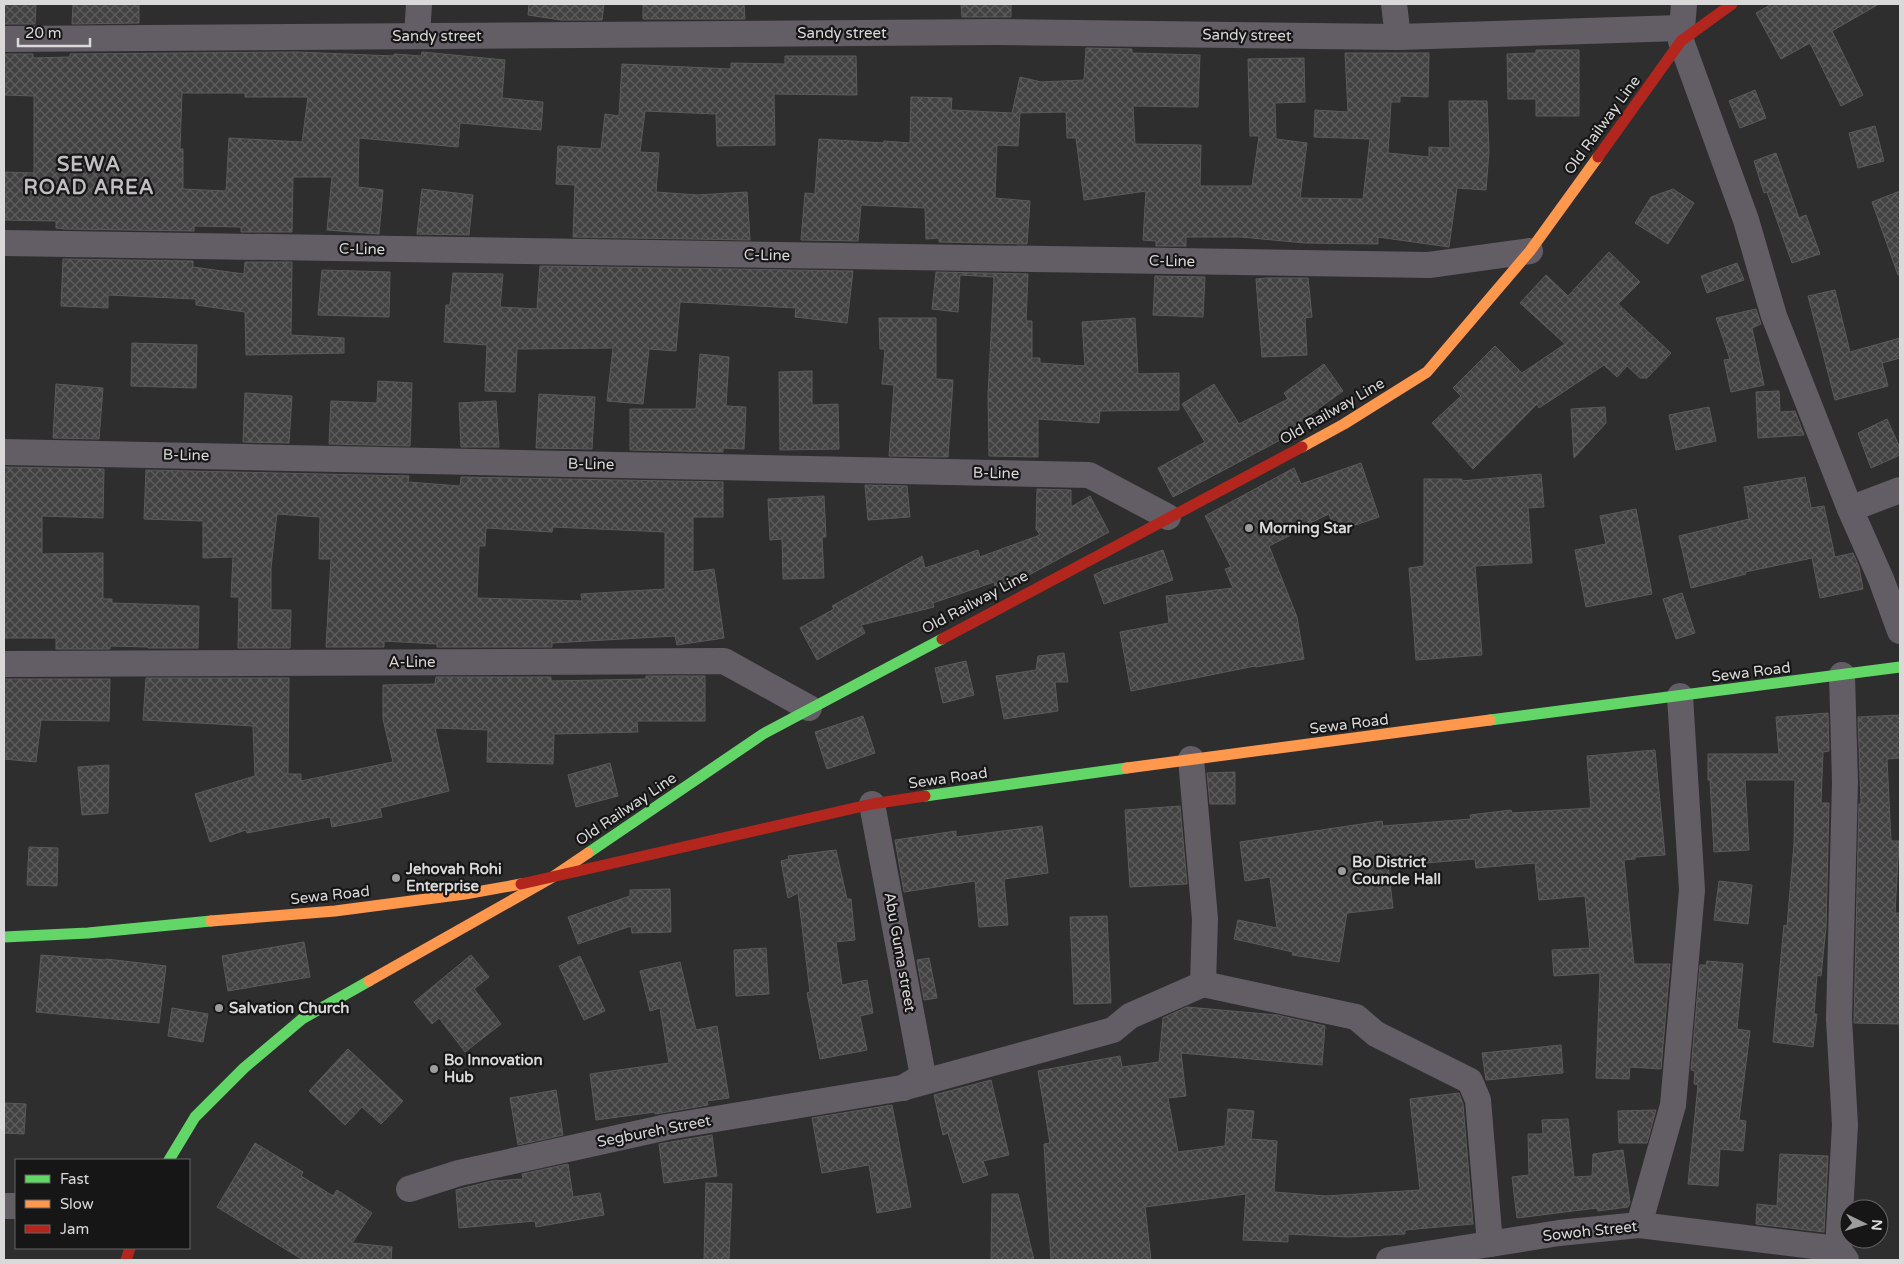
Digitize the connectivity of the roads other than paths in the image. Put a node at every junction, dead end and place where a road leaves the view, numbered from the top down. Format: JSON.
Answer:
{"nodes":[{"id":1,"x":419,"y":4,"type":"edge"},
{"id":2,"x":1394,"y":4,"type":"edge"},
{"id":3,"x":1732,"y":4,"type":"edge"},
{"id":4,"x":1682,"y":24,"type":"edge"},
{"id":5,"x":417,"y":36,"type":"junction"},
{"id":6,"x":1398,"y":37,"type":"junction"},
{"id":7,"x":4,"y":38,"type":"edge"},
{"id":8,"x":4,"y":243,"type":"edge"},
{"id":9,"x":1530,"y":251,"type":"junction"},
{"id":10,"x":4,"y":452,"type":"edge"},
{"id":11,"x":1900,"y":490,"type":"edge"},
{"id":12,"x":1850,"y":509,"type":"junction"},
{"id":13,"x":1168,"y":517,"type":"junction"},
{"id":14,"x":1900,"y":631,"type":"edge"},
{"id":15,"x":4,"y":664,"type":"edge"},
{"id":16,"x":1900,"y":667,"type":"edge"},
{"id":17,"x":1842,"y":675,"type":"junction"},
{"id":18,"x":1680,"y":696,"type":"junction"},
{"id":19,"x":809,"y":708,"type":"junction"},
{"id":20,"x":1191,"y":759,"type":"junction"},
{"id":21,"x":872,"y":804,"type":"junction"},
{"id":22,"x":551,"y":878,"type":"junction"},
{"id":23,"x":4,"y":937,"type":"edge"},
{"id":24,"x":1203,"y":984,"type":"junction"},
{"id":25,"x":902,"y":1088,"type":"junction"},
{"id":26,"x":170,"y":1159,"type":"edge"},
{"id":27,"x":409,"y":1189,"type":"dead end"},
{"id":28,"x":1639,"y":1225,"type":"junction"},
{"id":29,"x":1490,"y":1244,"type":"junction"},
{"id":30,"x":1842,"y":1255,"type":"edge"},
{"id":31,"x":1389,"y":1260,"type":"edge"}],
"edges":[{"from":1,"to":5,"type":"street"},
{"from":2,"to":6,"type":"street"},
{"from":3,"to":4,"type":"street","name":"Old Railway Line"},
{"from":4,"to":6,"type":"street","name":"Sandy street"},
{"from":4,"to":9,"type":"street","name":"Old Railway Line"},
{"from":4,"to":12,"type":"street"},
{"from":5,"to":6,"type":"street","name":"Sandy street"},
{"from":5,"to":7,"type":"street","name":"Sandy street"},
{"from":8,"to":9,"type":"street","name":"C-Line"},
{"from":9,"to":13,"type":"street","name":"Old Railway Line"},
{"from":10,"to":13,"type":"street","name":"B-Line"},
{"from":11,"to":12,"type":"street"},
{"from":12,"to":14,"type":"street"},
{"from":13,"to":19,"type":"street","name":"Old Railway Line"},
{"from":15,"to":19,"type":"street","name":"A-Line"},
{"from":16,"to":17,"type":"street","name":"Sewa Road"},
{"from":17,"to":18,"type":"street","name":"Sewa Road"},
{"from":17,"to":30,"type":"street"},
{"from":18,"to":20,"type":"street","name":"Sewa Road"},
{"from":18,"to":28,"type":"street"},
{"from":19,"to":22,"type":"street","name":"Old Railway Line"},
{"from":20,"to":21,"type":"street","name":"Sewa Road"},
{"from":20,"to":24,"type":"street"},
{"from":21,"to":22,"type":"street","name":"Sewa Road"},
{"from":21,"to":25,"type":"street","name":"Abu Guma street"},
{"from":22,"to":23,"type":"street","name":"Sewa Road"},
{"from":22,"to":26,"type":"street","name":"Old Railway Line"},
{"from":24,"to":25,"type":"street","name":"Segbureh Street"},
{"from":24,"to":29,"type":"street"},
{"from":25,"to":27,"type":"street","name":"Segbureh Street"},
{"from":28,"to":29,"type":"street","name":"Sowoh Street"},
{"from":28,"to":30,"type":"street","name":"Sowoh Street"},
{"from":29,"to":31,"type":"street","name":"Sowoh Street"}]}
